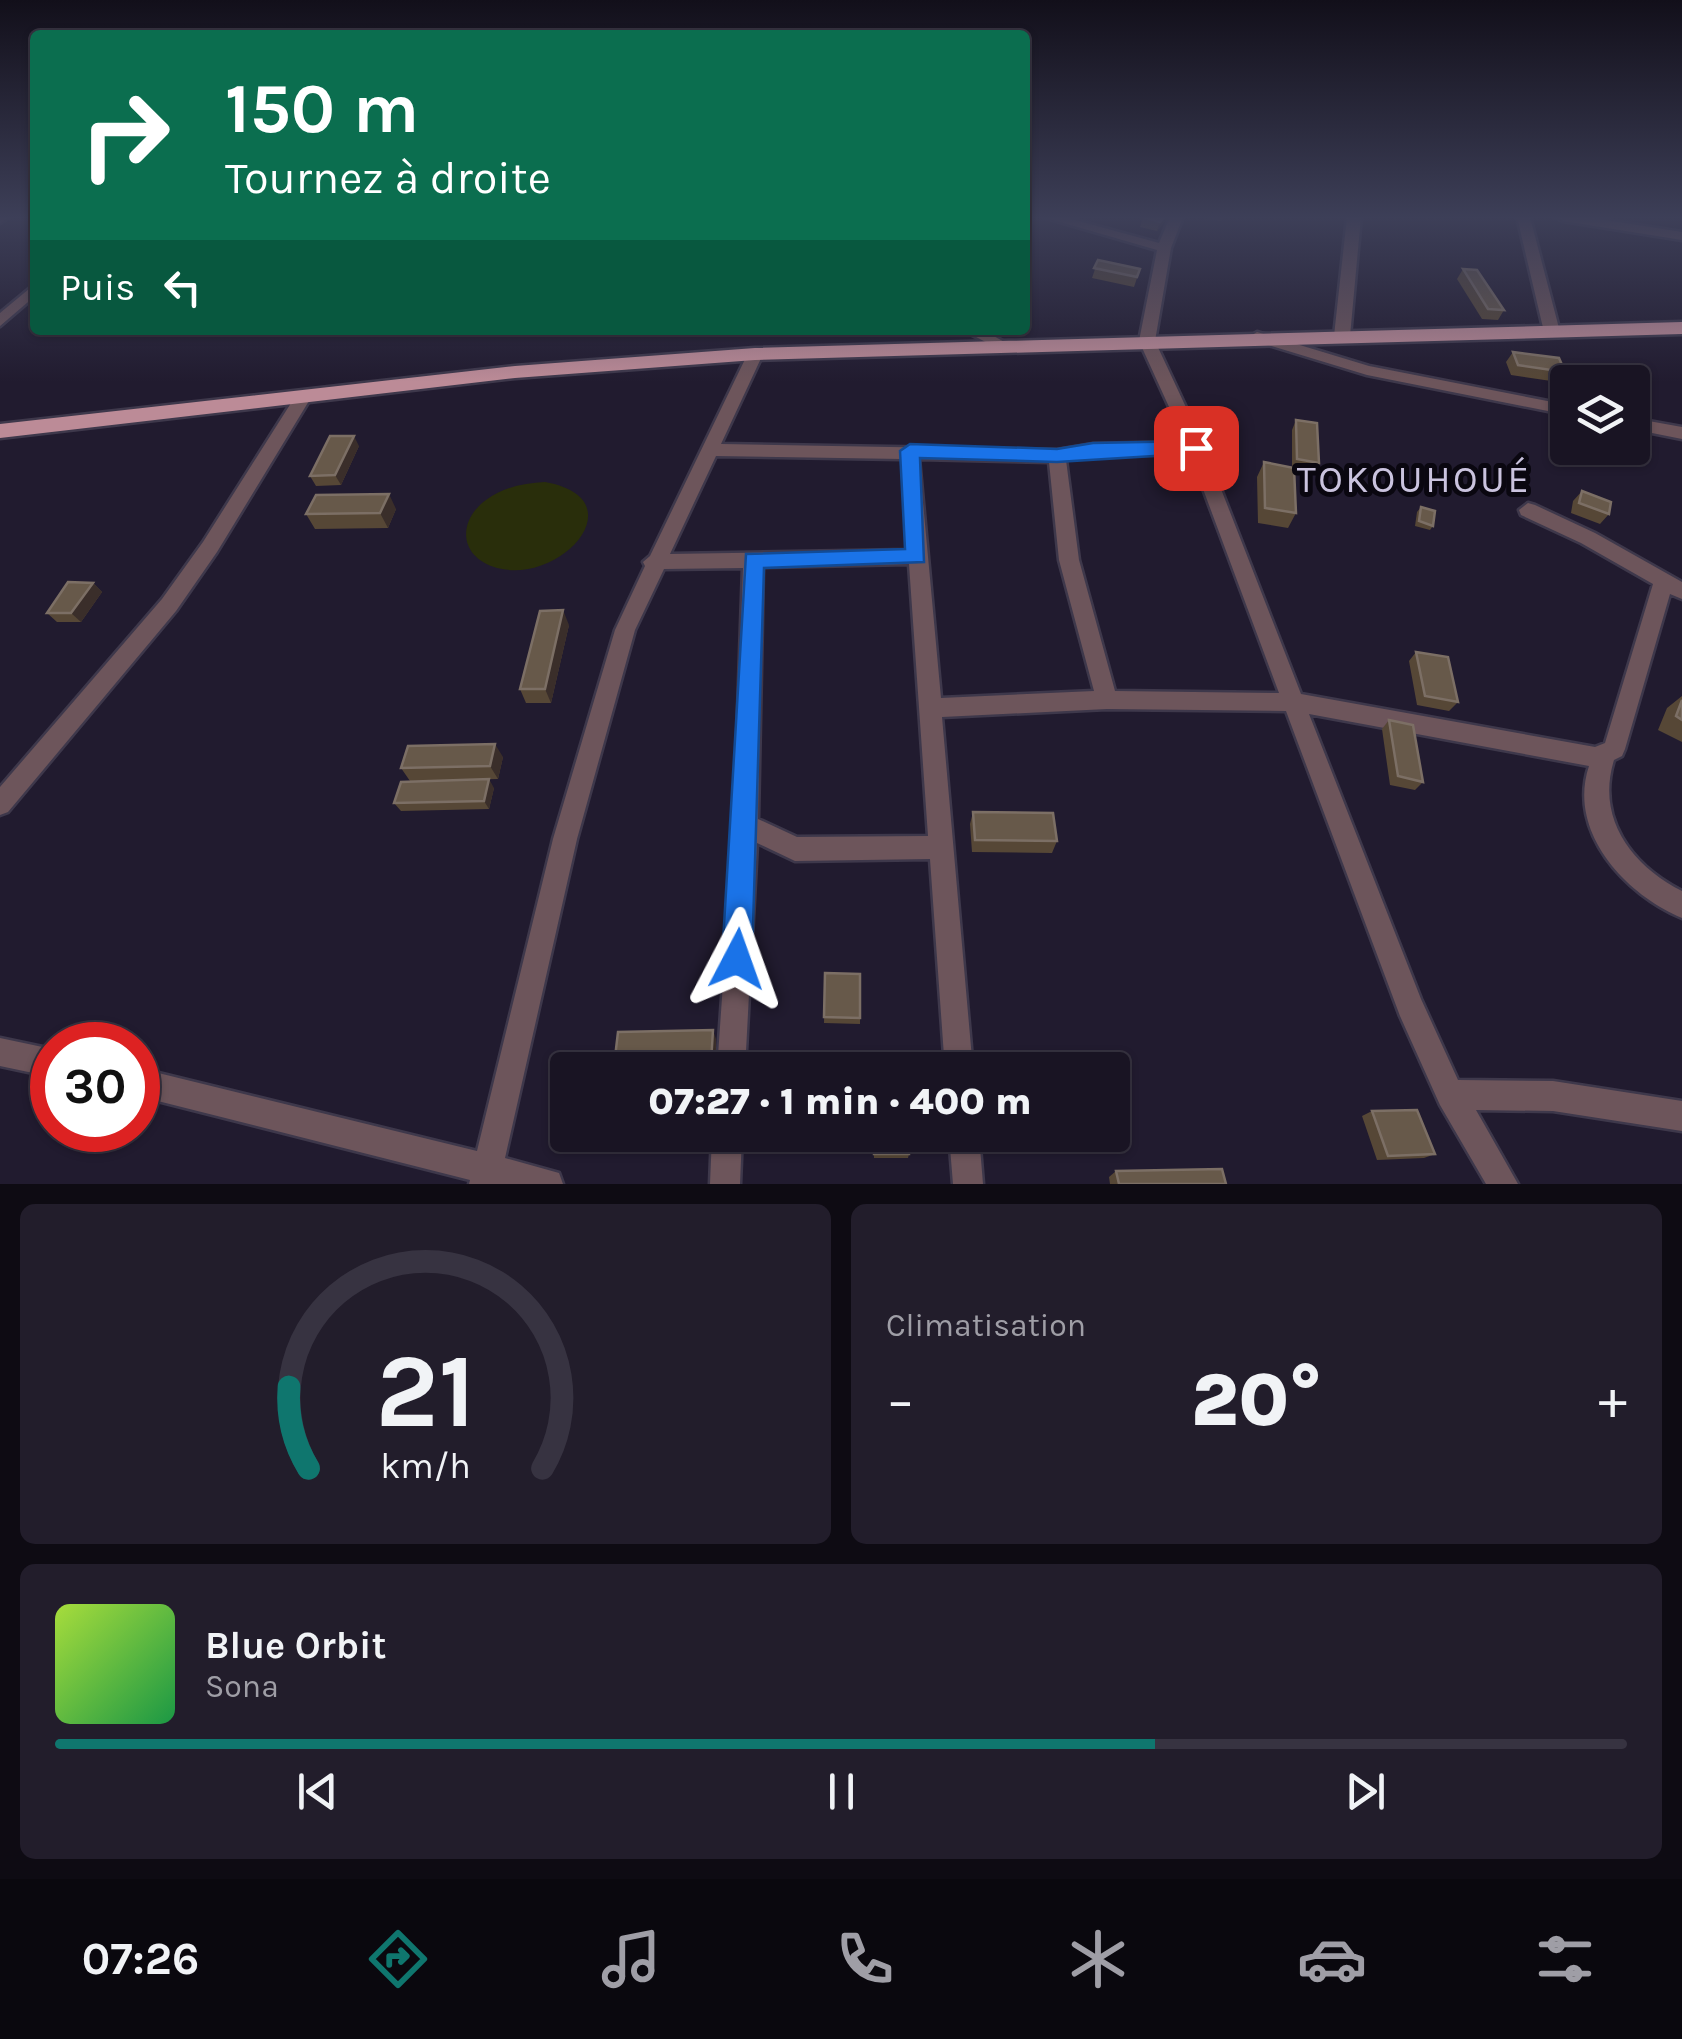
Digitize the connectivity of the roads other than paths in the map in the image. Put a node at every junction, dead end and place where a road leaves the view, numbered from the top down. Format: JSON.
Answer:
{"nodes":[{"id":1,"x":1160,"y":272,"type":"edge"},
{"id":2,"x":1348,"y":272,"type":"edge"},
{"id":3,"x":1536,"y":272,"type":"edge"},
{"id":4,"x":30,"y":293,"type":"edge"},
{"id":5,"x":0,"y":321,"type":"edge"},
{"id":6,"x":1682,"y":328,"type":"edge"},
{"id":7,"x":1552,"y":332,"type":"junction"},
{"id":8,"x":981,"y":335,"type":"edge"},
{"id":9,"x":1342,"y":336,"type":"junction"},
{"id":10,"x":1257,"y":337,"type":"junction"},
{"id":11,"x":1148,"y":341,"type":"junction"},
{"id":12,"x":1000,"y":344,"type":"junction"},
{"id":13,"x":755,"y":354,"type":"junction"},
{"id":14,"x":304,"y":396,"type":"junction"},
{"id":15,"x":1550,"y":406,"type":"edge"},
{"id":16,"x":1650,"y":427,"type":"edge"},
{"id":17,"x":0,"y":431,"type":"edge"},
{"id":18,"x":1682,"y":433,"type":"edge"},
{"id":19,"x":1196,"y":448,"type":"junction"},
{"id":20,"x":709,"y":450,"type":"junction"},
{"id":21,"x":910,"y":451,"type":"junction"},
{"id":22,"x":1057,"y":456,"type":"junction"},
{"id":23,"x":1528,"y":510,"type":"dead end"},
{"id":24,"x":916,"y":556,"type":"junction"},
{"id":25,"x":754,"y":560,"type":"junction"},
{"id":26,"x":653,"y":562,"type":"junction"},
{"id":27,"x":1673,"y":586,"type":"edge"},
{"id":28,"x":1107,"y":700,"type":"junction"},
{"id":29,"x":1294,"y":702,"type":"junction"},
{"id":30,"x":932,"y":708,"type":"junction"},
{"id":31,"x":1604,"y":754,"type":"junction"},
{"id":32,"x":0,"y":804,"type":"edge"},
{"id":33,"x":746,"y":825,"type":"junction"},
{"id":34,"x":942,"y":847,"type":"junction"},
{"id":35,"x":1682,"y":904,"type":"edge"},
{"id":36,"x":731,"y":1052,"type":"edge"},
{"id":37,"x":958,"y":1052,"type":"edge"},
{"id":38,"x":1,"y":1054,"type":"edge"},
{"id":39,"x":30,"y":1059,"type":"edge"},
{"id":40,"x":160,"y":1088,"type":"edge"},
{"id":41,"x":1450,"y":1095,"type":"junction"},
{"id":42,"x":1682,"y":1116,"type":"edge"},
{"id":43,"x":726,"y":1152,"type":"edge"},
{"id":44,"x":965,"y":1152,"type":"edge"},
{"id":45,"x":488,"y":1176,"type":"edge"},
{"id":46,"x":548,"y":1184,"type":"edge"},
{"id":47,"x":725,"y":1184,"type":"edge"},
{"id":48,"x":968,"y":1184,"type":"edge"},
{"id":49,"x":1503,"y":1184,"type":"edge"}],
"edges":[{"from":1,"to":11,"type":"street"},
{"from":2,"to":9,"type":"street"},
{"from":3,"to":7,"type":"street"},
{"from":4,"to":5,"type":"street"},
{"from":6,"to":7,"type":"main road"},
{"from":7,"to":9,"type":"main road"},
{"from":8,"to":12,"type":"street"},
{"from":9,"to":10,"type":"main road"},
{"from":10,"to":11,"type":"main road"},
{"from":10,"to":15,"type":"street"},
{"from":11,"to":12,"type":"main road"},
{"from":11,"to":19,"type":"street"},
{"from":12,"to":13,"type":"main road"},
{"from":13,"to":14,"type":"main road"},
{"from":13,"to":20,"type":"street"},
{"from":14,"to":17,"type":"main road"},
{"from":14,"to":32,"type":"street"},
{"from":16,"to":18,"type":"street"},
{"from":19,"to":22,"type":"street"},
{"from":19,"to":29,"type":"street"},
{"from":20,"to":21,"type":"street"},
{"from":20,"to":26,"type":"street"},
{"from":21,"to":22,"type":"street"},
{"from":21,"to":24,"type":"street"},
{"from":22,"to":28,"type":"street"},
{"from":23,"to":27,"type":"street"},
{"from":24,"to":25,"type":"street"},
{"from":24,"to":30,"type":"street"},
{"from":25,"to":26,"type":"street"},
{"from":25,"to":33,"type":"street"},
{"from":26,"to":45,"type":"street"},
{"from":27,"to":31,"type":"street"},
{"from":28,"to":29,"type":"street"},
{"from":28,"to":30,"type":"street"},
{"from":29,"to":31,"type":"street"},
{"from":29,"to":41,"type":"street"},
{"from":30,"to":34,"type":"street"},
{"from":31,"to":35,"type":"street"},
{"from":33,"to":34,"type":"street"},
{"from":33,"to":36,"type":"street"},
{"from":34,"to":37,"type":"street"},
{"from":38,"to":39,"type":"street"},
{"from":40,"to":45,"type":"street"},
{"from":41,"to":42,"type":"street"},
{"from":41,"to":49,"type":"street"},
{"from":43,"to":47,"type":"street"},
{"from":44,"to":48,"type":"street"},
{"from":45,"to":46,"type":"street"}]}
